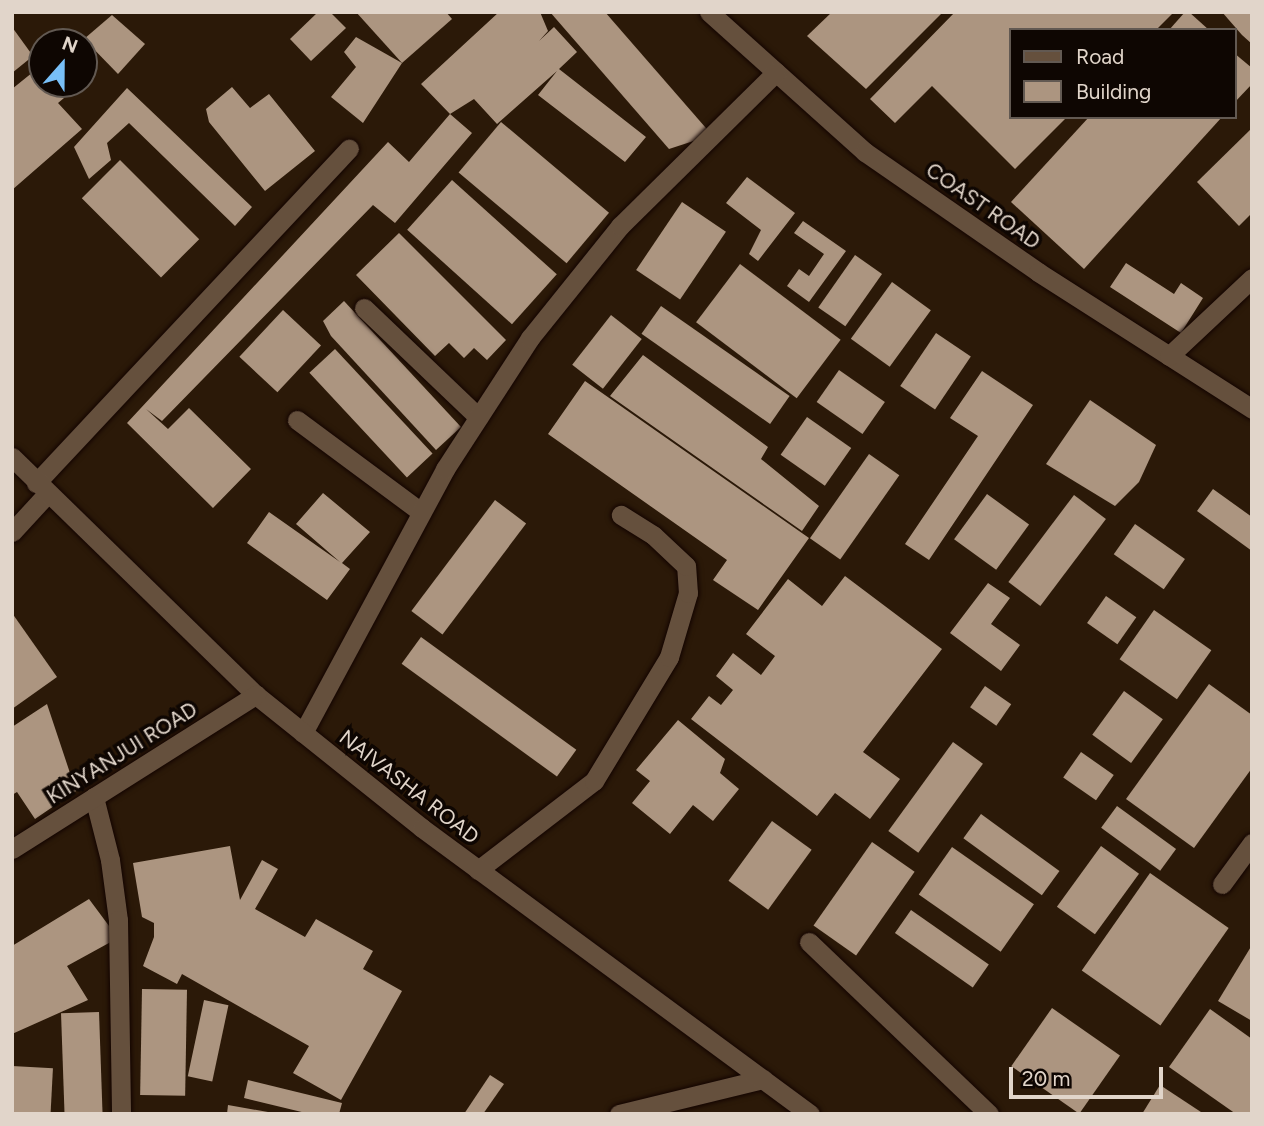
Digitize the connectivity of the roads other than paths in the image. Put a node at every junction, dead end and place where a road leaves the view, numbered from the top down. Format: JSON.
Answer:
{"nodes":[{"id":1,"x":709,"y":12,"type":"edge"},
{"id":2,"x":776,"y":72,"type":"junction"},
{"id":3,"x":349,"y":148,"type":"dead end"},
{"id":4,"x":1252,"y":278,"type":"edge"},
{"id":5,"x":364,"y":308,"type":"dead end"},
{"id":6,"x":1169,"y":356,"type":"junction"},
{"id":7,"x":1252,"y":410,"type":"edge"},
{"id":8,"x":478,"y":417,"type":"junction"},
{"id":9,"x":297,"y":420,"type":"dead end"},
{"id":10,"x":12,"y":457,"type":"edge"},
{"id":11,"x":41,"y":489,"type":"junction"},
{"id":12,"x":421,"y":512,"type":"junction"},
{"id":13,"x":621,"y":515,"type":"dead end"},
{"id":14,"x":12,"y":532,"type":"edge"},
{"id":15,"x":256,"y":695,"type":"junction"},
{"id":16,"x":303,"y":733,"type":"junction"},
{"id":17,"x":94,"y":797,"type":"junction"},
{"id":18,"x":1252,"y":843,"type":"edge"},
{"id":19,"x":12,"y":849,"type":"edge"},
{"id":20,"x":478,"y":870,"type":"junction"},
{"id":21,"x":1222,"y":884,"type":"dead end"},
{"id":22,"x":809,"y":942,"type":"dead end"},
{"id":23,"x":763,"y":1079,"type":"junction"},
{"id":24,"x":121,"y":1114,"type":"edge"},
{"id":25,"x":619,"y":1114,"type":"edge"},
{"id":26,"x":810,"y":1114,"type":"edge"},
{"id":27,"x":989,"y":1114,"type":"edge"}],
"edges":[{"from":1,"to":2,"type":"street","name":"COAST ROAD"},
{"from":2,"to":6,"type":"street","name":"COAST ROAD"},
{"from":2,"to":8,"type":"street"},
{"from":3,"to":11,"type":"street"},
{"from":4,"to":6,"type":"street"},
{"from":5,"to":8,"type":"street"},
{"from":6,"to":7,"type":"street","name":"COAST ROAD"},
{"from":8,"to":12,"type":"street"},
{"from":9,"to":12,"type":"street"},
{"from":10,"to":11,"type":"street","name":"NAIVASHA ROAD"},
{"from":11,"to":14,"type":"street"},
{"from":11,"to":15,"type":"street","name":"NAIVASHA ROAD"},
{"from":12,"to":16,"type":"street"},
{"from":13,"to":20,"type":"street"},
{"from":15,"to":16,"type":"street","name":"NAIVASHA ROAD"},
{"from":15,"to":17,"type":"street","name":"KINYANJUI ROAD"},
{"from":16,"to":20,"type":"street","name":"NAIVASHA ROAD"},
{"from":17,"to":19,"type":"street","name":"KINYANJUI ROAD"},
{"from":17,"to":24,"type":"street"},
{"from":18,"to":21,"type":"street"},
{"from":20,"to":23,"type":"street","name":"NAIVASHA ROAD"},
{"from":22,"to":27,"type":"street"},
{"from":23,"to":25,"type":"street"},
{"from":23,"to":26,"type":"street","name":"NAIVASHA ROAD"}]}
